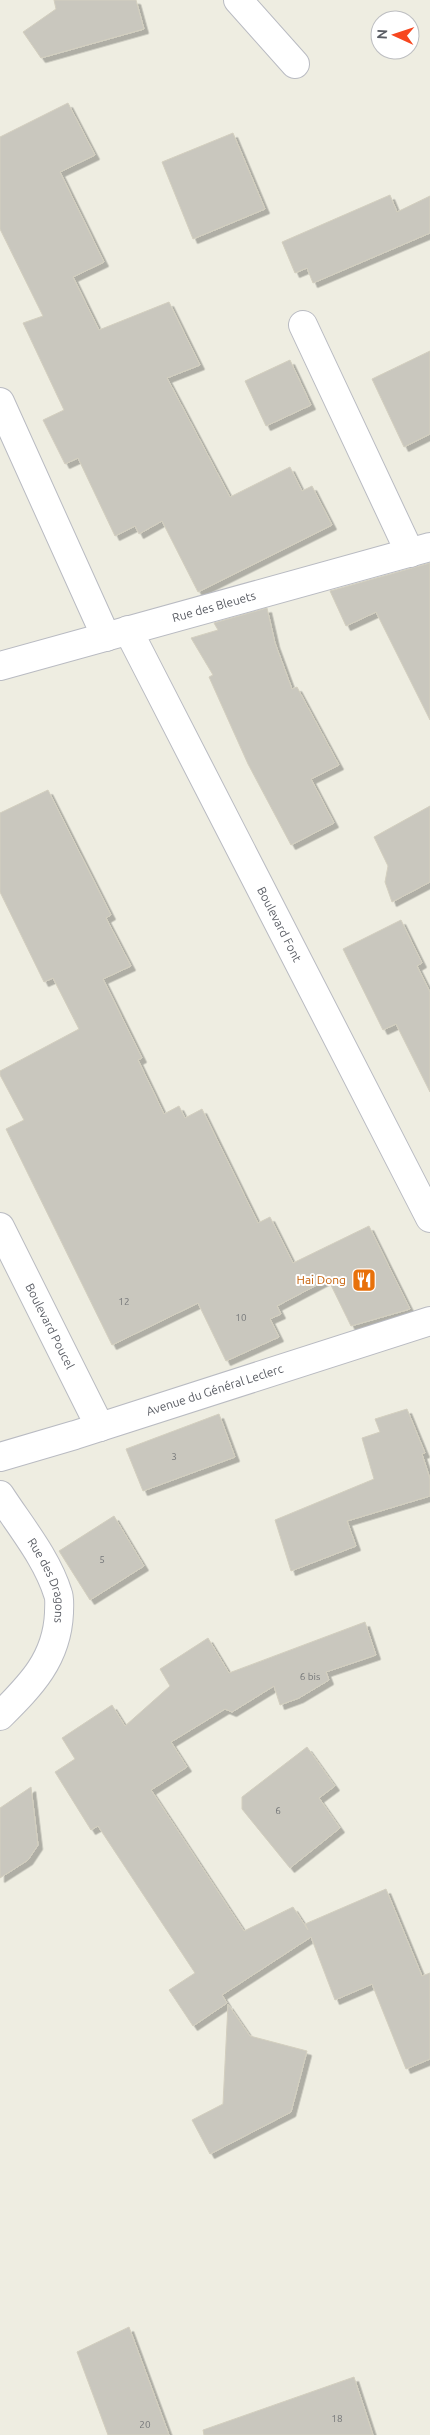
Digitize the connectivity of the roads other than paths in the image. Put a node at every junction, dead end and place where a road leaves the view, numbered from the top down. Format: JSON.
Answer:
{"nodes":[{"id":1,"x":238,"y":0,"type":"edge"},
{"id":2,"x":295,"y":64,"type":"dead end"},
{"id":3,"x":303,"y":325,"type":"dead end"},
{"id":4,"x":0,"y":402,"type":"edge"},
{"id":5,"x":420,"y":550,"type":"edge"},
{"id":6,"x":117,"y":634,"type":"junction"},
{"id":7,"x":0,"y":666,"type":"edge"},
{"id":8,"x":430,"y":1218,"type":"edge"},
{"id":9,"x":0,"y":1227,"type":"edge"},
{"id":10,"x":430,"y":1321,"type":"edge"},
{"id":11,"x":100,"y":1427,"type":"junction"},
{"id":12,"x":0,"y":1456,"type":"edge"},
{"id":13,"x":0,"y":1495,"type":"edge"},
{"id":14,"x":0,"y":1716,"type":"edge"}],
"edges":[{"from":1,"to":2,"type":"street"},
{"from":3,"to":5,"type":"street"},
{"from":4,"to":6,"type":"street","name":"Boulevard Font"},
{"from":5,"to":6,"type":"street","name":"Rue des Bleuets"},
{"from":6,"to":7,"type":"street","name":"Rue des Bleuets"},
{"from":6,"to":8,"type":"street","name":"Boulevard Font"},
{"from":9,"to":11,"type":"street","name":"Boulevard Poucel"},
{"from":10,"to":11,"type":"street","name":"Avenue du Général Leclerc"},
{"from":11,"to":12,"type":"street","name":"Avenue du Général Leclerc"},
{"from":13,"to":14,"type":"street","name":"Rue des Dragons"}]}
